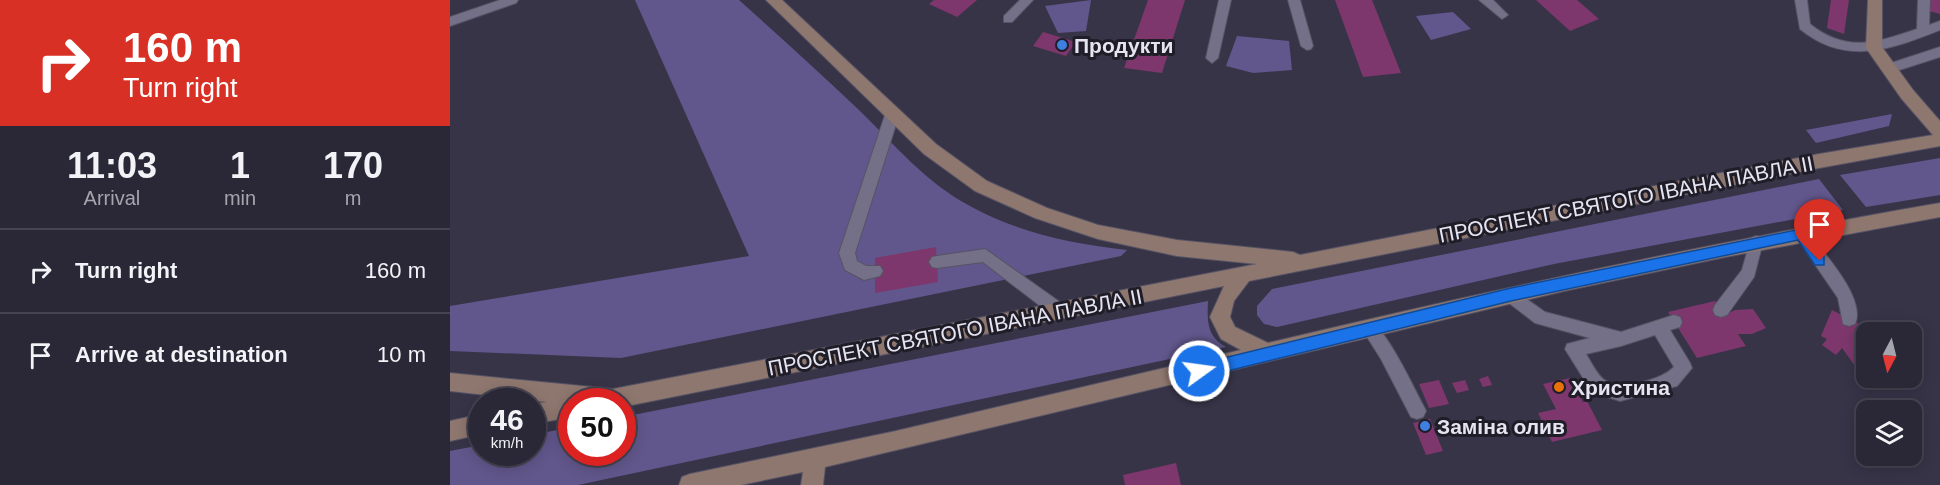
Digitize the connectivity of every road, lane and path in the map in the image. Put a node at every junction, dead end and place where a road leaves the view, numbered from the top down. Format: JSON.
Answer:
{"nodes":[{"id":1,"x":512,"y":0,"type":"edge"},
{"id":2,"x":773,"y":0,"type":"edge"},
{"id":3,"x":1027,"y":0,"type":"edge"},
{"id":4,"x":1225,"y":0,"type":"edge"},
{"id":5,"x":1294,"y":0,"type":"edge"},
{"id":6,"x":1485,"y":0,"type":"edge"},
{"id":7,"x":1801,"y":0,"type":"edge"},
{"id":8,"x":1875,"y":0,"type":"edge"},
{"id":9,"x":1924,"y":0,"type":"edge"},
{"id":10,"x":1502,"y":15,"type":"dead end"},
{"id":11,"x":1008,"y":19,"type":"dead end"},
{"id":12,"x":450,"y":22,"type":"edge"},
{"id":13,"x":1940,"y":25,"type":"edge"},
{"id":14,"x":1923,"y":32,"type":"junction"},
{"id":15,"x":1308,"y":46,"type":"dead end"},
{"id":16,"x":1874,"y":48,"type":"junction"},
{"id":17,"x":1940,"y":52,"type":"edge"},
{"id":18,"x":1212,"y":58,"type":"dead end"},
{"id":19,"x":1887,"y":69,"type":"junction"},
{"id":20,"x":893,"y":112,"type":"junction"},
{"id":21,"x":1940,"y":132,"type":"edge"},
{"id":22,"x":1940,"y":140,"type":"edge"},
{"id":23,"x":1940,"y":210,"type":"edge"},
{"id":24,"x":1801,"y":234,"type":"junction"},
{"id":25,"x":1756,"y":242,"type":"junction"},
{"id":26,"x":937,"y":262,"type":"dead end"},
{"id":27,"x":1313,"y":262,"type":"junction"},
{"id":28,"x":875,"y":271,"type":"dead end"},
{"id":29,"x":1242,"y":276,"type":"junction"},
{"id":30,"x":1511,"y":295,"type":"junction"},
{"id":31,"x":1058,"y":310,"type":"junction"},
{"id":32,"x":1721,"y":310,"type":"dead end"},
{"id":33,"x":1849,"y":319,"type":"dead end"},
{"id":34,"x":1370,"y":329,"type":"junction"},
{"id":35,"x":1621,"y":339,"type":"junction"},
{"id":36,"x":1269,"y":354,"type":"junction"},
{"id":37,"x":450,"y":382,"type":"edge"},
{"id":38,"x":558,"y":393,"type":"edge"},
{"id":39,"x":636,"y":395,"type":"edge"},
{"id":40,"x":1417,"y":411,"type":"dead end"},
{"id":41,"x":468,"y":427,"type":"edge"},
{"id":42,"x":450,"y":430,"type":"edge"},
{"id":43,"x":816,"y":458,"type":"junction"},
{"id":44,"x":696,"y":484,"type":"edge"},
{"id":45,"x":812,"y":485,"type":"edge"}],
"edges":[{"from":1,"to":12,"type":"lane"},
{"from":2,"to":20,"type":"main road","name":"ПРОСПЕКТ СВЯТОГО ІВАНА ПАВЛА II"},
{"from":3,"to":11,"type":"lane"},
{"from":4,"to":18,"type":"lane"},
{"from":5,"to":15,"type":"lane"},
{"from":6,"to":10,"type":"lane"},
{"from":7,"to":16,"type":"lane"},
{"from":8,"to":16,"type":"main road"},
{"from":9,"to":14,"type":"lane"},
{"from":13,"to":14,"type":"lane"},
{"from":14,"to":16,"type":"lane"},
{"from":16,"to":19,"type":"main road"},
{"from":17,"to":19,"type":"lane"},
{"from":19,"to":21,"type":"main road"},
{"from":20,"to":27,"type":"main road","name":"ПРОСПЕКТ СВЯТОГО ІВАНА ПАВЛА II"},
{"from":20,"to":28,"type":"lane"},
{"from":22,"to":27,"type":"main road","name":"ПРОСПЕКТ СВЯТОГО ІВАНА ПАВЛА II"},
{"from":23,"to":24,"type":"main road"},
{"from":24,"to":25,"type":"main road"},
{"from":24,"to":33,"type":"lane"},
{"from":25,"to":30,"type":"main road"},
{"from":25,"to":32,"type":"lane"},
{"from":26,"to":31,"type":"lane"},
{"from":27,"to":29,"type":"main road","name":"ПРОСПЕКТ СВЯТОГО ІВАНА ПАВЛА II"},
{"from":29,"to":31,"type":"main road","name":"ПРОСПЕКТ СВЯТОГО ІВАНА ПАВЛА II"},
{"from":29,"to":36,"type":"main road"},
{"from":30,"to":34,"type":"main road"},
{"from":30,"to":35,"type":"lane"},
{"from":31,"to":39,"type":"main road","name":"ПРОСПЕКТ СВЯТОГО ІВАНА ПАВЛА II"},
{"from":34,"to":36,"type":"main road"},
{"from":34,"to":40,"type":"lane"},
{"from":35,"to":35,"type":"lane"},
{"from":36,"to":43,"type":"main road"},
{"from":37,"to":38,"type":"main road"},
{"from":41,"to":42,"type":"main road"},
{"from":43,"to":44,"type":"main road"},
{"from":43,"to":45,"type":"main road"}]}
